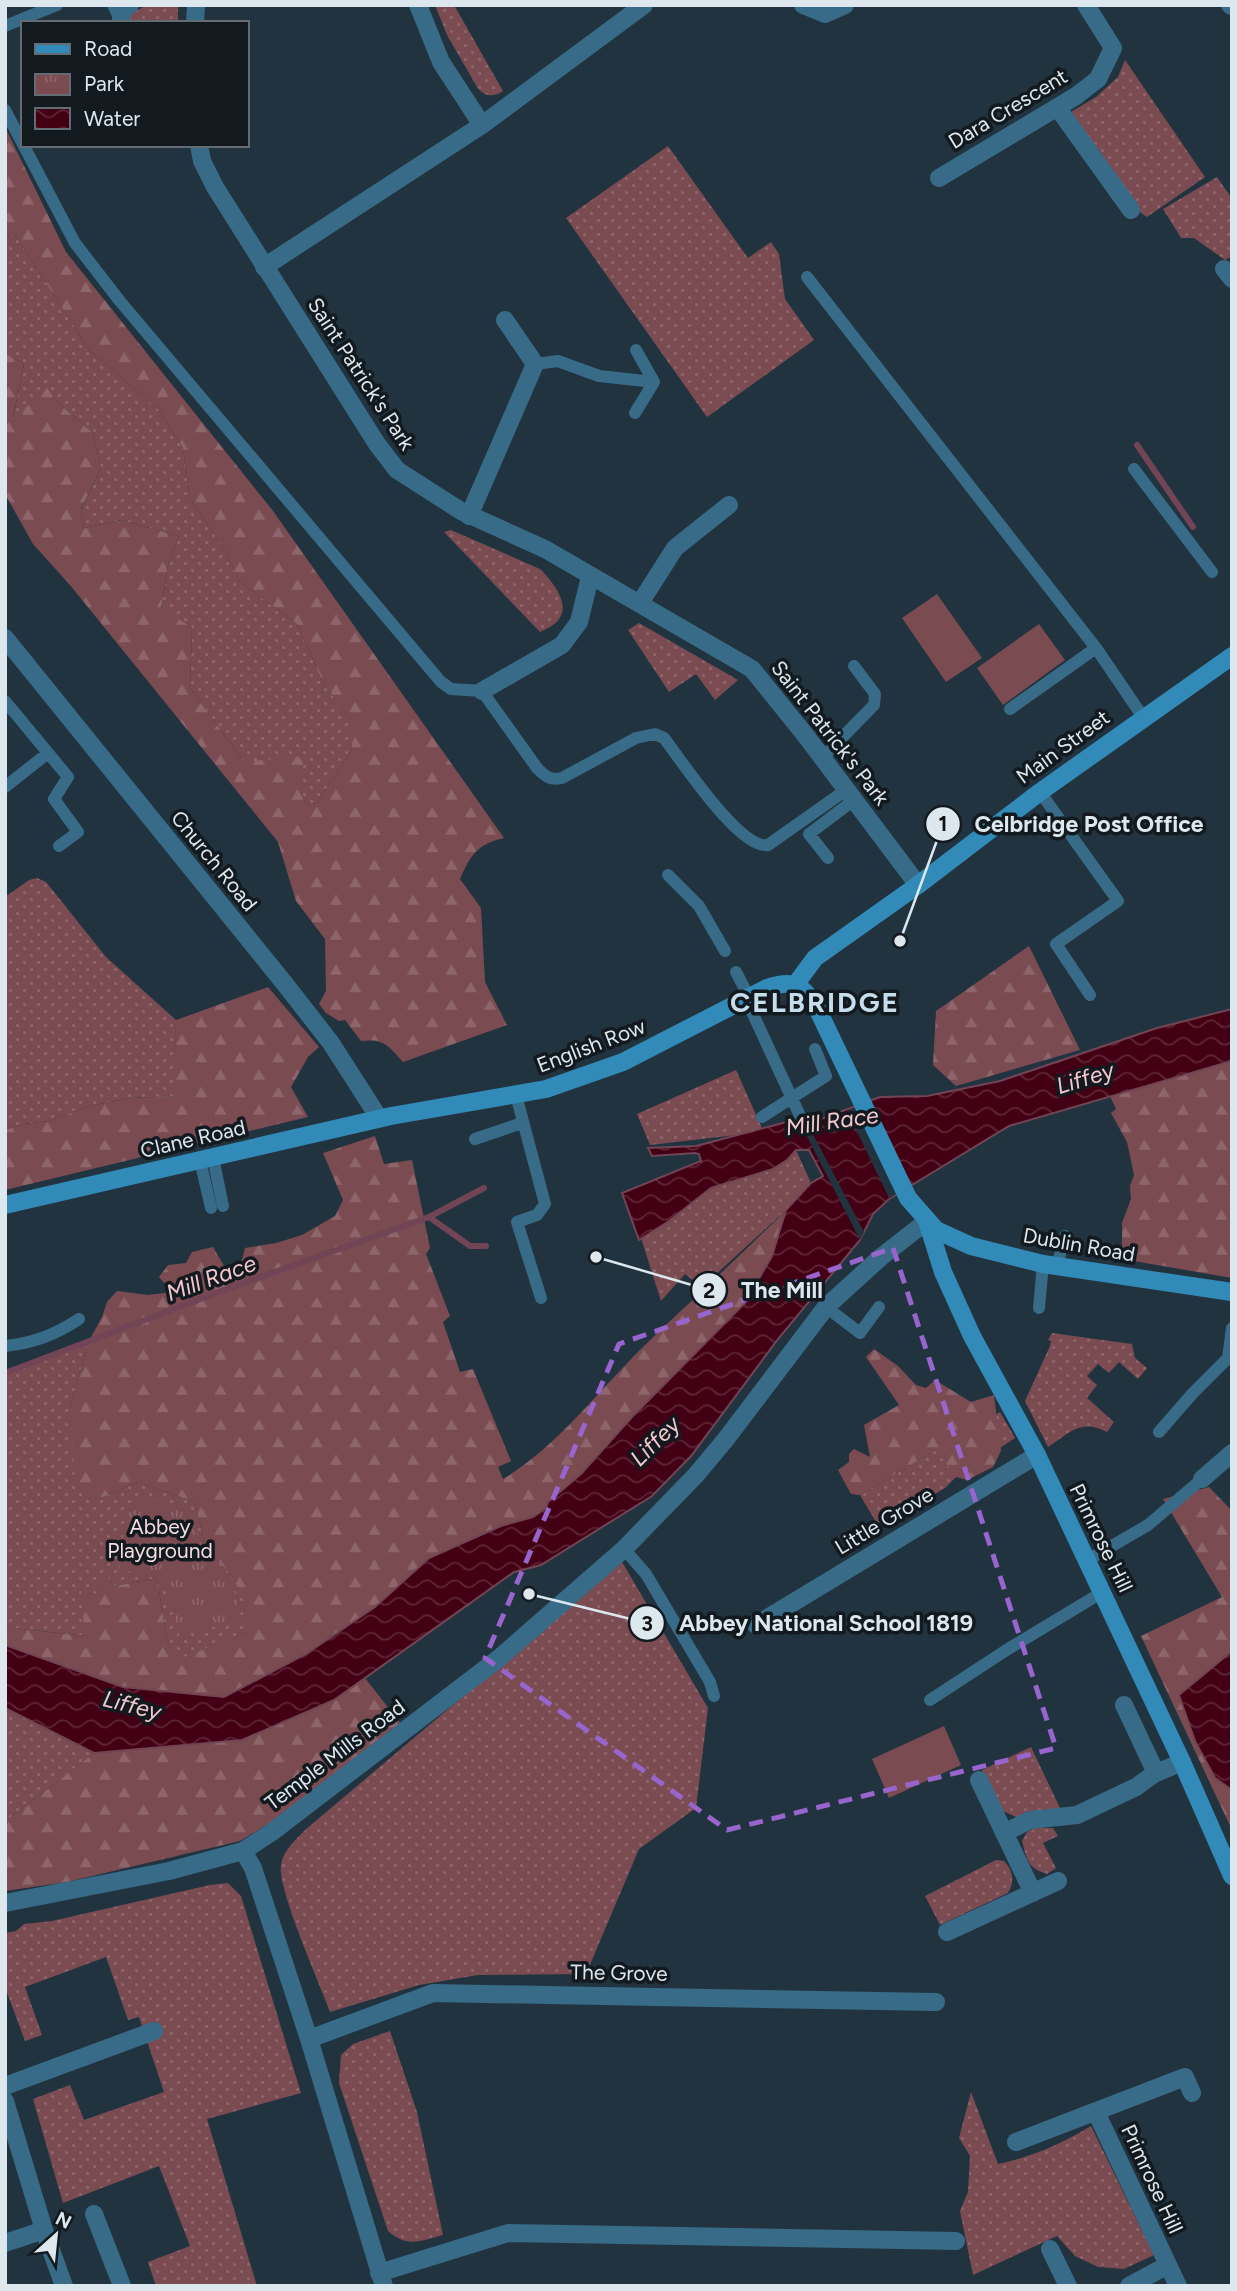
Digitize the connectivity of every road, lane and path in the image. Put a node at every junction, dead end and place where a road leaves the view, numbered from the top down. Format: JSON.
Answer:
{"nodes":[{"id":1,"x":57,"y":5,"type":"edge"},
{"id":2,"x":418,"y":5,"type":"edge"},
{"id":3,"x":644,"y":5,"type":"edge"},
{"id":4,"x":803,"y":5,"type":"edge"},
{"id":5,"x":845,"y":5,"type":"edge"},
{"id":6,"x":1086,"y":5,"type":"edge"},
{"id":7,"x":5,"y":26,"type":"edge"},
{"id":8,"x":1057,"y":107,"type":"junction"},
{"id":9,"x":5,"y":110,"type":"edge"},
{"id":10,"x":482,"y":125,"type":"junction"},
{"id":11,"x":21,"y":140,"type":"edge"},
{"id":12,"x":24,"y":147,"type":"edge"},
{"id":13,"x":199,"y":147,"type":"edge"},
{"id":14,"x":939,"y":178,"type":"dead end"},
{"id":15,"x":1131,"y":210,"type":"dead end"},
{"id":16,"x":264,"y":267,"type":"junction"},
{"id":17,"x":807,"y":277,"type":"dead end"},
{"id":18,"x":505,"y":320,"type":"dead end"},
{"id":19,"x":636,"y":350,"type":"dead end"},
{"id":20,"x":536,"y":364,"type":"junction"},
{"id":21,"x":654,"y":382,"type":"junction"},
{"id":22,"x":635,"y":413,"type":"dead end"},
{"id":23,"x":1134,"y":469,"type":"dead end"},
{"id":24,"x":729,"y":505,"type":"dead end"},
{"id":25,"x":469,"y":516,"type":"junction"},
{"id":26,"x":1212,"y":572,"type":"dead end"},
{"id":27,"x":590,"y":577,"type":"junction"},
{"id":28,"x":640,"y":603,"type":"junction"},
{"id":29,"x":5,"y":638,"type":"edge"},
{"id":30,"x":1096,"y":648,"type":"junction"},
{"id":31,"x":1232,"y":656,"type":"edge"},
{"id":32,"x":854,"y":666,"type":"dead end"},
{"id":33,"x":482,"y":691,"type":"junction"},
{"id":34,"x":5,"y":701,"type":"edge"},
{"id":35,"x":1010,"y":709,"type":"dead end"},
{"id":36,"x":1143,"y":717,"type":"junction"},
{"id":37,"x":48,"y":753,"type":"junction"},
{"id":38,"x":822,"y":758,"type":"junction"},
{"id":39,"x":5,"y":787,"type":"edge"},
{"id":40,"x":1040,"y":792,"type":"junction"},
{"id":41,"x":850,"y":795,"type":"junction"},
{"id":42,"x":59,"y":846,"type":"dead end"},
{"id":43,"x":828,"y":858,"type":"dead end"},
{"id":44,"x":668,"y":875,"type":"dead end"},
{"id":45,"x":918,"y":885,"type":"junction"},
{"id":46,"x":725,"y":951,"type":"dead end"},
{"id":47,"x":736,"y":972,"type":"dead end"},
{"id":48,"x":795,"y":985,"type":"junction"},
{"id":49,"x":1090,"y":995,"type":"dead end"},
{"id":50,"x":747,"y":998,"type":"junction"},
{"id":51,"x":815,"y":1049,"type":"dead end"},
{"id":52,"x":516,"y":1095,"type":"junction"},
{"id":53,"x":790,"y":1098,"type":"junction"},
{"id":54,"x":385,"y":1117,"type":"junction"},
{"id":55,"x":762,"y":1117,"type":"dead end"},
{"id":56,"x":801,"y":1118,"type":"dead end"},
{"id":57,"x":522,"y":1123,"type":"junction"},
{"id":58,"x":475,"y":1139,"type":"dead end"},
{"id":59,"x":206,"y":1159,"type":"junction"},
{"id":60,"x":5,"y":1205,"type":"edge"},
{"id":61,"x":217,"y":1207,"type":"dead end"},
{"id":62,"x":927,"y":1221,"type":"junction"},
{"id":63,"x":1065,"y":1236,"type":"dead end"},
{"id":64,"x":1050,"y":1265,"type":"junction"},
{"id":65,"x":1232,"y":1292,"type":"edge"},
{"id":66,"x":541,"y":1298,"type":"dead end"},
{"id":67,"x":826,"y":1307,"type":"junction"},
{"id":68,"x":878,"y":1307,"type":"dead end"},
{"id":69,"x":1039,"y":1308,"type":"dead end"},
{"id":70,"x":79,"y":1319,"type":"dead end"},
{"id":71,"x":1232,"y":1328,"type":"edge"},
{"id":72,"x":5,"y":1346,"type":"edge"},
{"id":73,"x":1159,"y":1432,"type":"dead end"},
{"id":74,"x":1232,"y":1453,"type":"edge"},
{"id":75,"x":1037,"y":1455,"type":"junction"},
{"id":76,"x":1202,"y":1479,"type":"joint"},
{"id":77,"x":624,"y":1549,"type":"junction"},
{"id":78,"x":1086,"y":1561,"type":"junction"},
{"id":79,"x":1101,"y":1593,"type":"junction"},
{"id":80,"x":756,"y":1625,"type":"dead end"},
{"id":81,"x":714,"y":1696,"type":"dead end"},
{"id":82,"x":930,"y":1700,"type":"dead end"},
{"id":83,"x":1124,"y":1705,"type":"dead end"},
{"id":84,"x":1182,"y":1762,"type":"junction"},
{"id":85,"x":1156,"y":1773,"type":"junction"},
{"id":86,"x":979,"y":1780,"type":"dead end"},
{"id":87,"x":1004,"y":1833,"type":"junction"},
{"id":88,"x":243,"y":1851,"type":"junction"},
{"id":89,"x":1232,"y":1876,"type":"edge"},
{"id":90,"x":1058,"y":1881,"type":"dead end"},
{"id":91,"x":1032,"y":1893,"type":"junction"},
{"id":92,"x":5,"y":1903,"type":"edge"},
{"id":93,"x":947,"y":1932,"type":"dead end"},
{"id":94,"x":936,"y":2002,"type":"dead end"},
{"id":95,"x":154,"y":2031,"type":"dead end"},
{"id":96,"x":309,"y":2039,"type":"junction"},
{"id":97,"x":5,"y":2086,"type":"edge"},
{"id":98,"x":1192,"y":2093,"type":"dead end"},
{"id":99,"x":5,"y":2101,"type":"edge"},
{"id":100,"x":1096,"y":2112,"type":"junction"},
{"id":101,"x":1016,"y":2142,"type":"dead end"},
{"id":102,"x":94,"y":2214,"type":"dead end"},
{"id":103,"x":44,"y":2230,"type":"junction"},
{"id":104,"x":956,"y":2241,"type":"dead end"},
{"id":105,"x":5,"y":2243,"type":"edge"},
{"id":106,"x":1050,"y":2249,"type":"dead end"},
{"id":107,"x":1168,"y":2265,"type":"junction"},
{"id":108,"x":382,"y":2279,"type":"edge"},
{"id":109,"x":64,"y":2286,"type":"edge"},
{"id":110,"x":122,"y":2286,"type":"edge"},
{"id":111,"x":1068,"y":2286,"type":"edge"},
{"id":112,"x":1129,"y":2286,"type":"edge"},
{"id":113,"x":1178,"y":2286,"type":"edge"}],
"edges":[{"from":1,"to":7,"type":"lane"},
{"from":2,"to":10,"type":"street"},
{"from":3,"to":10,"type":"street"},
{"from":4,"to":5,"type":"street"},
{"from":6,"to":8,"type":"street","name":"Dara Crescent"},
{"from":8,"to":14,"type":"street","name":"Dara Crescent"},
{"from":8,"to":15,"type":"street"},
{"from":9,"to":11,"type":"lane"},
{"from":10,"to":16,"type":"street"},
{"from":12,"to":33,"type":"lane"},
{"from":13,"to":16,"type":"street","name":"Saint Patrick's Park"},
{"from":16,"to":25,"type":"street","name":"Saint Patrick's Park"},
{"from":17,"to":30,"type":"lane"},
{"from":18,"to":20,"type":"street"},
{"from":19,"to":21,"type":"lane"},
{"from":20,"to":21,"type":"lane"},
{"from":20,"to":25,"type":"street"},
{"from":21,"to":22,"type":"lane"},
{"from":23,"to":26,"type":"lane"},
{"from":24,"to":28,"type":"street"},
{"from":25,"to":27,"type":"street","name":"Saint Patrick's Park"},
{"from":27,"to":28,"type":"street","name":"Saint Patrick's Park"},
{"from":27,"to":33,"type":"street"},
{"from":28,"to":38,"type":"street","name":"Saint Patrick's Park"},
{"from":29,"to":54,"type":"street","name":"Church Road"},
{"from":30,"to":35,"type":"lane"},
{"from":30,"to":36,"type":"lane"},
{"from":31,"to":36,"type":"main road","name":"Main Street"},
{"from":32,"to":38,"type":"lane"},
{"from":33,"to":41,"type":"lane"},
{"from":34,"to":37,"type":"lane"},
{"from":36,"to":40,"type":"main road","name":"Main Street"},
{"from":37,"to":39,"type":"lane"},
{"from":37,"to":42,"type":"lane"},
{"from":38,"to":41,"type":"street","name":"Saint Patrick's Park"},
{"from":40,"to":45,"type":"main road","name":"Main Street"},
{"from":40,"to":49,"type":"lane"},
{"from":41,"to":43,"type":"lane"},
{"from":41,"to":45,"type":"street","name":"Saint Patrick's Park"},
{"from":44,"to":46,"type":"lane"},
{"from":45,"to":48,"type":"main road","name":"Main Street"},
{"from":47,"to":50,"type":"lane"},
{"from":48,"to":50,"type":"main road","name":"English Row"},
{"from":48,"to":62,"type":"main road"},
{"from":50,"to":52,"type":"main road","name":"English Row"},
{"from":50,"to":53,"type":"lane"},
{"from":51,"to":53,"type":"lane"},
{"from":52,"to":54,"type":"main road","name":"English Row"},
{"from":52,"to":57,"type":"lane"},
{"from":53,"to":55,"type":"lane"},
{"from":53,"to":56,"type":"lane"},
{"from":54,"to":59,"type":"main road","name":"Clane Road"},
{"from":57,"to":58,"type":"lane"},
{"from":57,"to":66,"type":"lane"},
{"from":59,"to":60,"type":"main road","name":"Clane Road"},
{"from":59,"to":61,"type":"lane"},
{"from":62,"to":64,"type":"main road","name":"Dublin Road"},
{"from":62,"to":67,"type":"street","name":"Temple Mills Road"},
{"from":62,"to":75,"type":"main road","name":"Primrose Hill"},
{"from":63,"to":64,"type":"lane"},
{"from":64,"to":65,"type":"main road","name":"Dublin Road"},
{"from":64,"to":69,"type":"lane"},
{"from":67,"to":68,"type":"lane"},
{"from":67,"to":77,"type":"street","name":"Temple Mills Road"},
{"from":70,"to":72,"type":"lane"},
{"from":71,"to":73,"type":"lane"},
{"from":74,"to":76,"type":"street"},
{"from":75,"to":78,"type":"main road","name":"Primrose Hill"},
{"from":75,"to":80,"type":"street","name":"Little Grove"},
{"from":76,"to":78,"type":"lane"},
{"from":77,"to":81,"type":"lane"},
{"from":77,"to":88,"type":"street","name":"Temple Mills Road"},
{"from":78,"to":79,"type":"main road","name":"Primrose Hill"},
{"from":79,"to":82,"type":"lane"},
{"from":79,"to":84,"type":"main road","name":"Primrose Hill"},
{"from":83,"to":85,"type":"street"},
{"from":84,"to":85,"type":"street"},
{"from":84,"to":89,"type":"main road","name":"Primrose Hill"},
{"from":85,"to":87,"type":"street"},
{"from":86,"to":87,"type":"street"},
{"from":87,"to":91,"type":"street"},
{"from":88,"to":92,"type":"street","name":"Temple Mills Road"},
{"from":88,"to":96,"type":"street"},
{"from":90,"to":91,"type":"street"},
{"from":91,"to":93,"type":"street"},
{"from":94,"to":96,"type":"street","name":"The Grove"},
{"from":95,"to":97,"type":"street"},
{"from":96,"to":108,"type":"street"},
{"from":98,"to":100,"type":"street","name":"Primrose Hill"},
{"from":99,"to":103,"type":"street"},
{"from":100,"to":101,"type":"street","name":"Primrose Hill"},
{"from":100,"to":107,"type":"street","name":"Primrose Hill"},
{"from":102,"to":110,"type":"street"},
{"from":103,"to":105,"type":"street"},
{"from":103,"to":109,"type":"street"},
{"from":104,"to":108,"type":"street"},
{"from":106,"to":111,"type":"street"},
{"from":107,"to":112,"type":"street","name":"Primrose Hill"},
{"from":107,"to":113,"type":"street","name":"Primrose Hill"}]}
